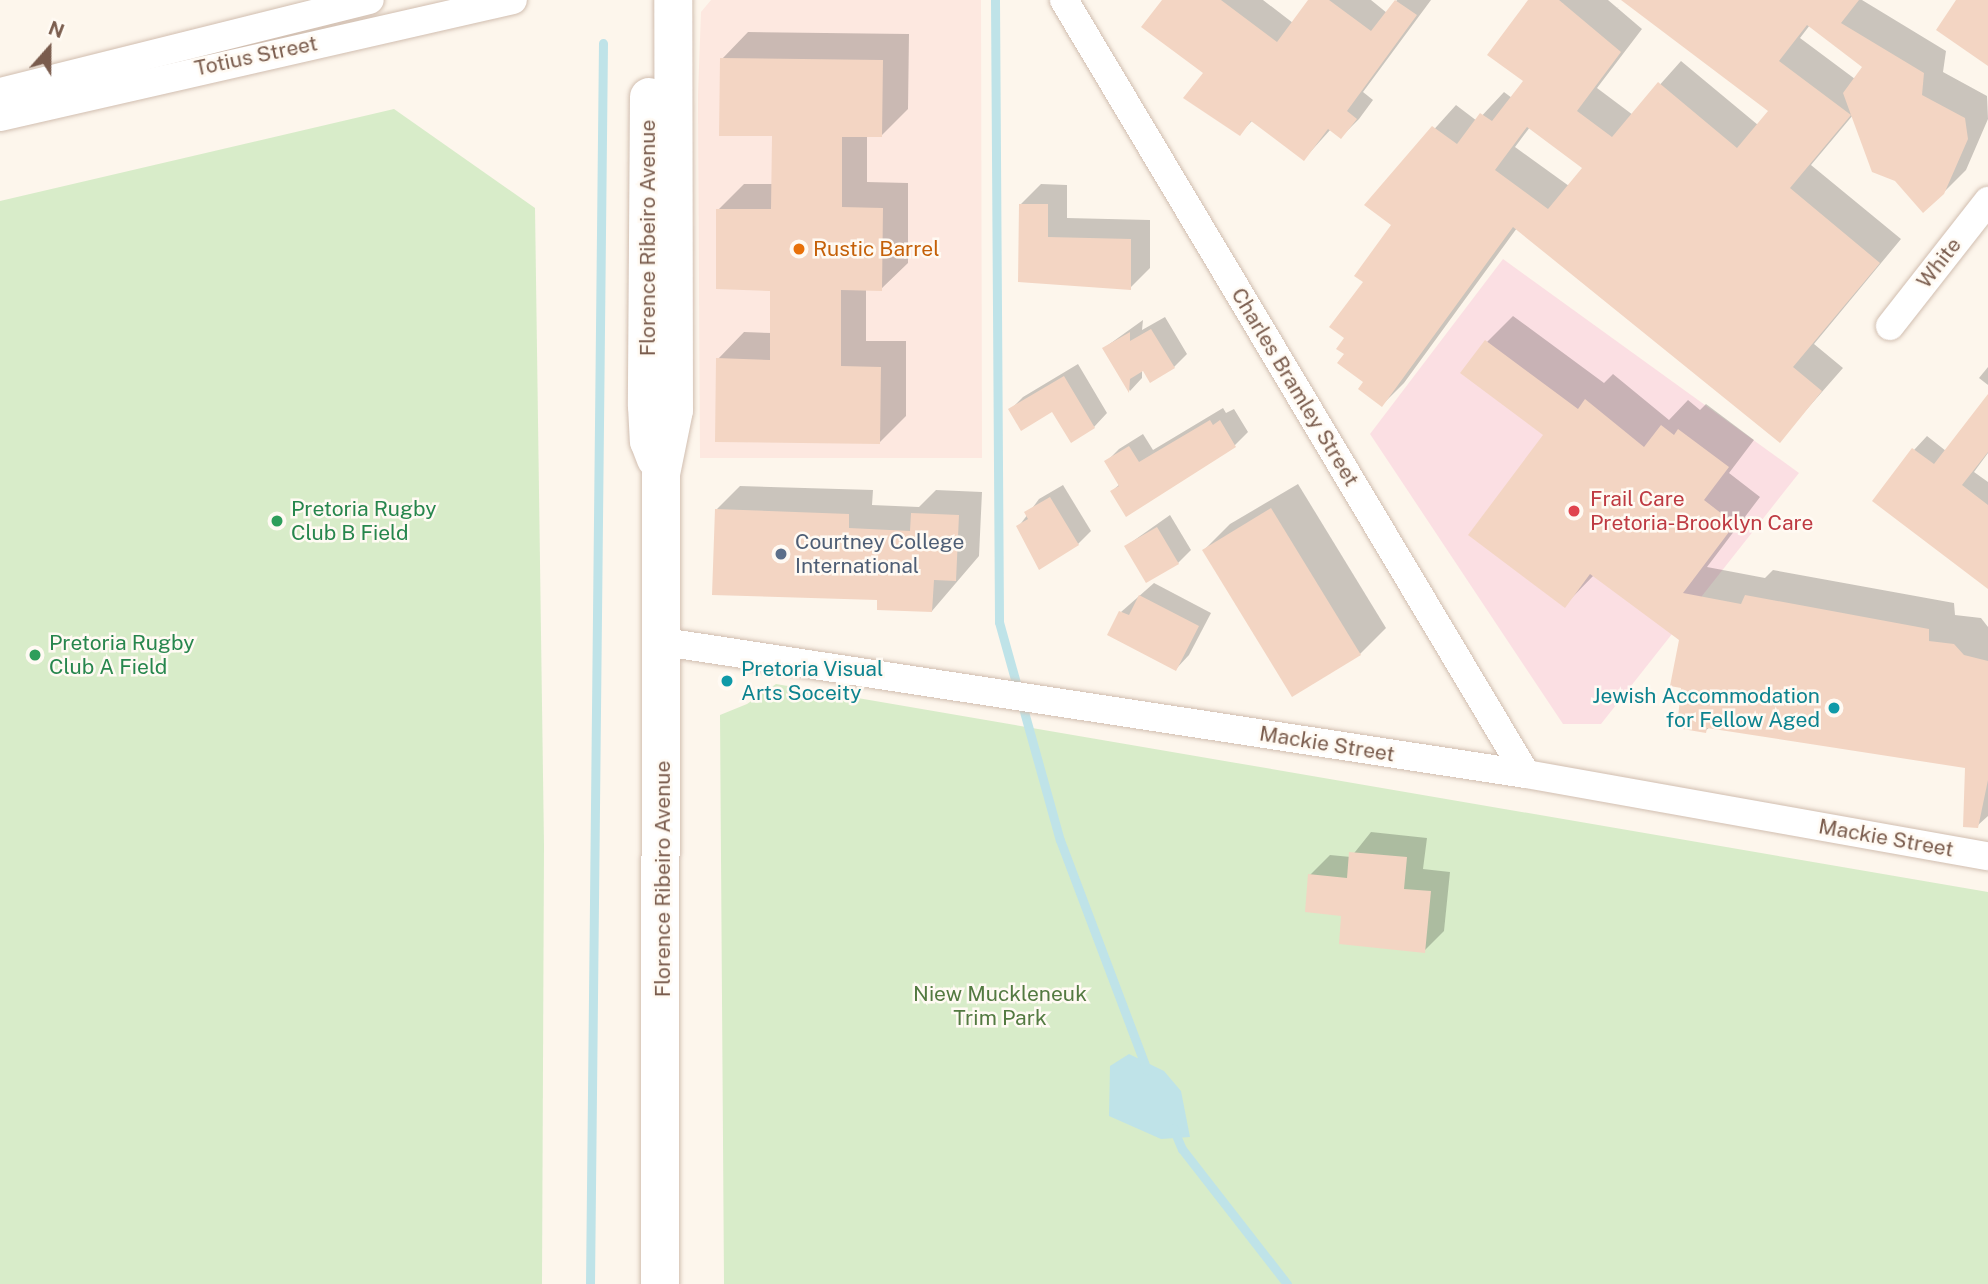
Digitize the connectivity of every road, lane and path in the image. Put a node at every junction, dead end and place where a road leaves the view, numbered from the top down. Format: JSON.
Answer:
{"nodes":[{"id":1,"x":370,"y":0,"type":"edge"},
{"id":2,"x":513,"y":0,"type":"edge"},
{"id":3,"x":650,"y":0,"type":"edge"},
{"id":4,"x":673,"y":0,"type":"edge"},
{"id":5,"x":1064,"y":0,"type":"edge"},
{"id":6,"x":0,"y":92,"type":"edge"},
{"id":7,"x":0,"y":117,"type":"edge"},
{"id":8,"x":1988,"y":201,"type":"edge"},
{"id":9,"x":1890,"y":326,"type":"dead end"},
{"id":10,"x":662,"y":474,"type":"junction"},
{"id":11,"x":664,"y":642,"type":"junction"},
{"id":12,"x":1526,"y":775,"type":"junction"},
{"id":13,"x":1988,"y":856,"type":"edge"},
{"id":14,"x":660,"y":1284,"type":"edge"}],
"edges":[{"from":1,"to":6,"type":"street","name":"Totius Street"},
{"from":2,"to":7,"type":"street","name":"Totius Street"},
{"from":3,"to":10,"type":"main road","name":"Florence Ribeiro Avenue"},
{"from":4,"to":10,"type":"main road","name":"Florence Ribeiro Avenue"},
{"from":5,"to":12,"type":"street","name":"Charles Bramley Street"},
{"from":8,"to":9,"type":"street","name":"White"},
{"from":10,"to":11,"type":"main road","name":"Florence Ribeiro Avenue"},
{"from":11,"to":12,"type":"street","name":"Mackie Street"},
{"from":11,"to":14,"type":"main road","name":"Florence Ribeiro Avenue"},
{"from":12,"to":13,"type":"street","name":"Mackie Street"}]}
